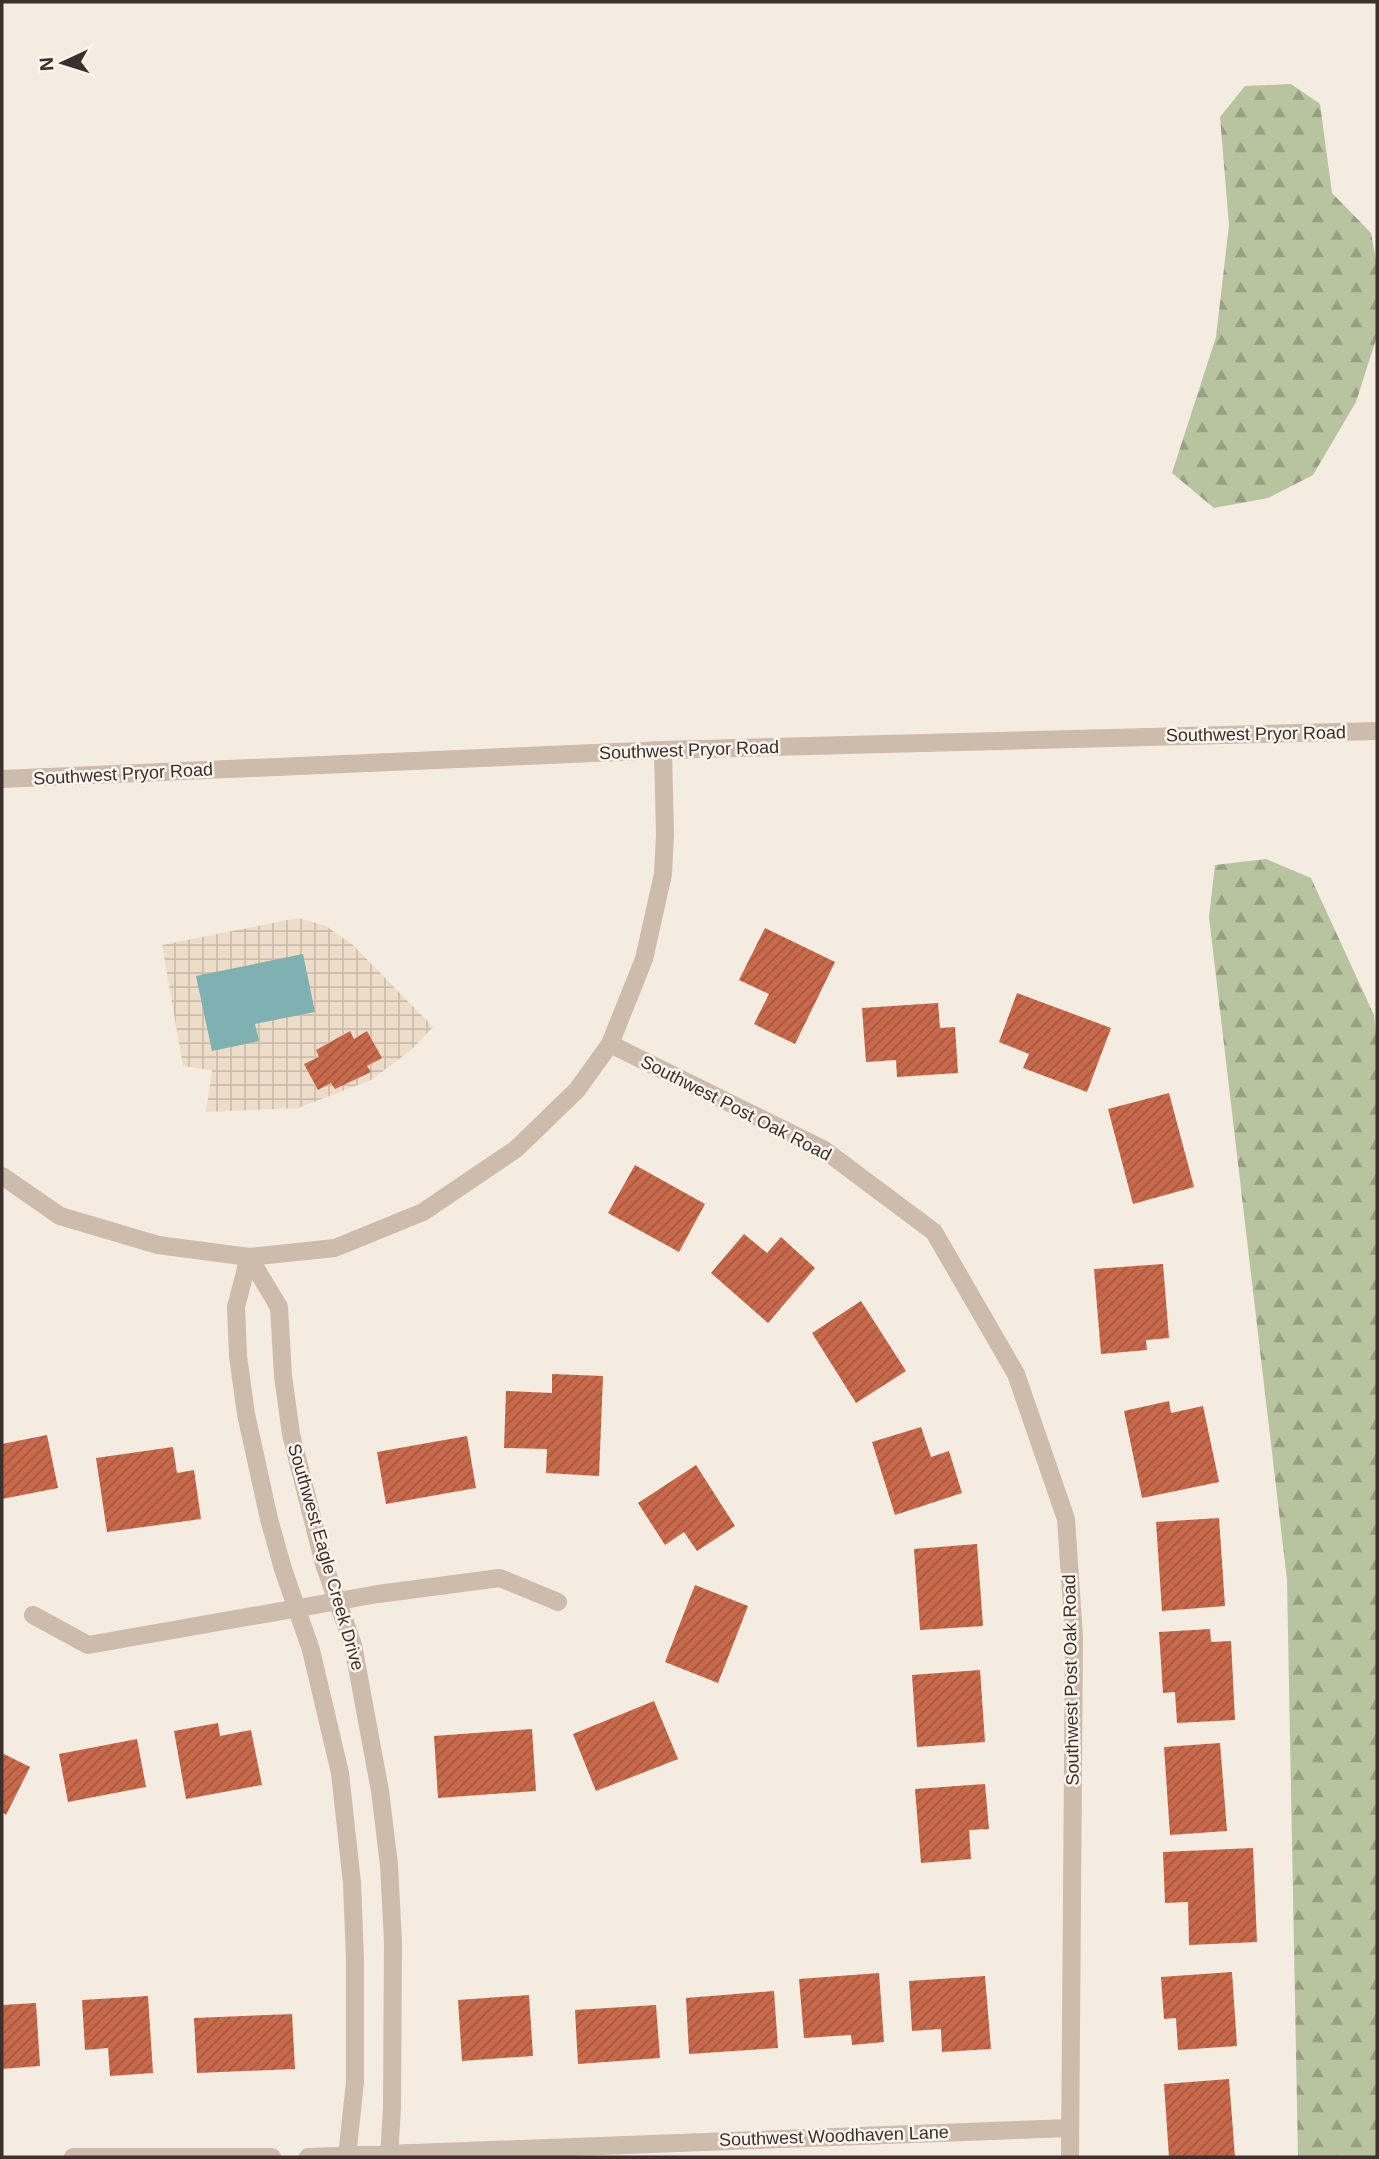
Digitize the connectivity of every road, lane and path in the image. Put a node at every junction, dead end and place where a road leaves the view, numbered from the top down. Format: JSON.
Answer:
{"nodes":[{"id":1,"x":1377,"y":731,"type":"edge"},
{"id":2,"x":663,"y":750,"type":"junction"},
{"id":3,"x":2,"y":779,"type":"edge"},
{"id":4,"x":610,"y":1044,"type":"junction"},
{"id":5,"x":2,"y":1176,"type":"edge"},
{"id":6,"x":249,"y":1257,"type":"junction"},
{"id":7,"x":338,"y":1601,"type":"junction"},
{"id":8,"x":558,"y":1602,"type":"dead end"},
{"id":9,"x":296,"y":1609,"type":"junction"},
{"id":10,"x":33,"y":1615,"type":"dead end"},
{"id":11,"x":1070,"y":2128,"type":"junction"},
{"id":12,"x":389,"y":2155,"type":"edge"},
{"id":13,"x":347,"y":2156,"type":"edge"},
{"id":14,"x":73,"y":2157,"type":"edge"},
{"id":15,"x":272,"y":2157,"type":"edge"},
{"id":16,"x":308,"y":2157,"type":"edge"},
{"id":17,"x":1070,"y":2157,"type":"edge"}],
"edges":[{"from":1,"to":2,"type":"street","name":"Southwest Pryor Road"},
{"from":2,"to":3,"type":"street","name":"Southwest Pryor Road"},
{"from":2,"to":4,"type":"street"},
{"from":4,"to":6,"type":"street"},
{"from":4,"to":11,"type":"street","name":"Southwest Post Oak Road"},
{"from":5,"to":6,"type":"street"},
{"from":6,"to":7,"type":"street","name":"Southwest Eagle Creek Drive"},
{"from":6,"to":9,"type":"street"},
{"from":7,"to":8,"type":"street"},
{"from":7,"to":9,"type":"street"},
{"from":7,"to":12,"type":"street","name":"Southwest Eagle Creek Drive"},
{"from":9,"to":10,"type":"street"},
{"from":9,"to":13,"type":"street"},
{"from":11,"to":12,"type":"street","name":"Southwest Woodhaven Lane"},
{"from":11,"to":17,"type":"street","name":"Southwest Post Oak Road"},
{"from":12,"to":13,"type":"street","name":"Southwest Woodhaven Lane"},
{"from":13,"to":16,"type":"street","name":"Southwest Woodhaven Lane"},
{"from":14,"to":15,"type":"street"}]}
